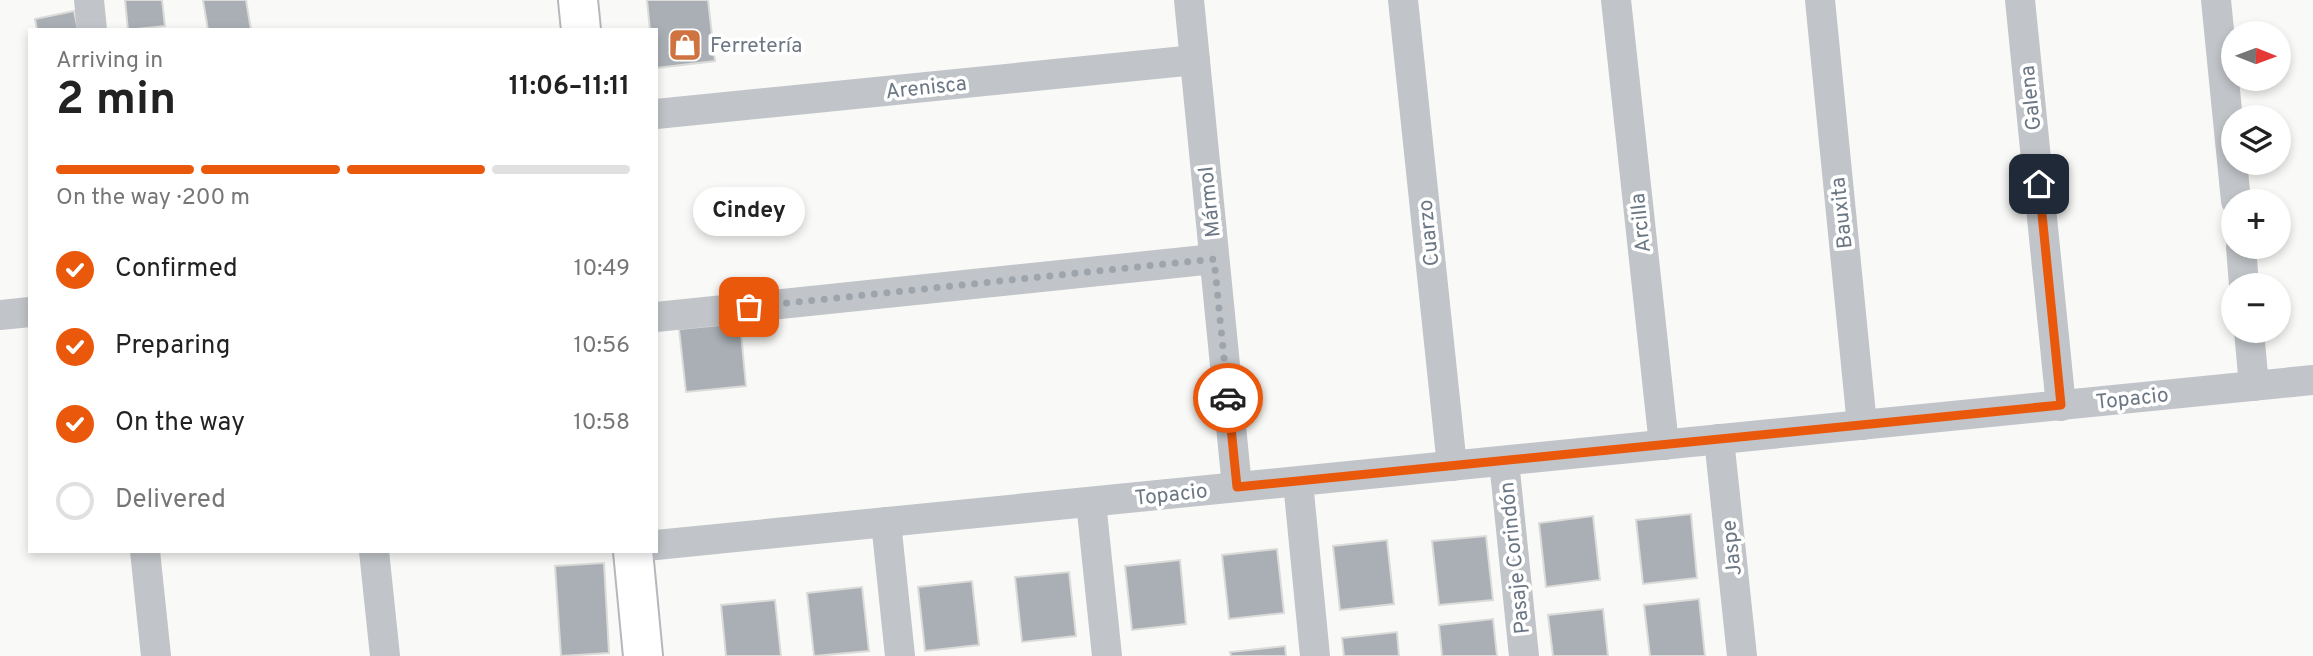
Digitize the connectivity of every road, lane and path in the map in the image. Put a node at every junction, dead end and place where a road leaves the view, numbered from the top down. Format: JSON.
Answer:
{"nodes":[{"id":1,"x":89,"y":0,"type":"edge"},
{"id":2,"x":578,"y":0,"type":"edge"},
{"id":3,"x":1189,"y":0,"type":"edge"},
{"id":4,"x":1403,"y":0,"type":"edge"},
{"id":5,"x":1616,"y":0,"type":"edge"},
{"id":6,"x":1820,"y":0,"type":"edge"},
{"id":7,"x":2020,"y":0,"type":"edge"},
{"id":8,"x":2216,"y":0,"type":"edge"},
{"id":9,"x":92,"y":28,"type":"edge"},
{"id":10,"x":580,"y":28,"type":"edge"},
{"id":11,"x":1195,"y":60,"type":"junction"},
{"id":12,"x":658,"y":114,"type":"edge"},
{"id":13,"x":2235,"y":189,"type":"edge"},
{"id":14,"x":1214,"y":259,"type":"junction"},
{"id":15,"x":28,"y":312,"type":"edge"},
{"id":16,"x":0,"y":314,"type":"edge"},
{"id":17,"x":658,"y":317,"type":"edge"},
{"id":18,"x":2250,"y":343,"type":"edge"},
{"id":19,"x":2313,"y":380,"type":"edge"},
{"id":20,"x":2254,"y":386,"type":"junction"},
{"id":21,"x":2061,"y":405,"type":"junction"},
{"id":22,"x":1862,"y":425,"type":"junction"},
{"id":23,"x":1719,"y":439,"type":"junction"},
{"id":24,"x":1664,"y":445,"type":"junction"},
{"id":25,"x":1504,"y":461,"type":"junction"},
{"id":26,"x":1452,"y":466,"type":"junction"},
{"id":27,"x":1298,"y":482,"type":"junction"},
{"id":28,"x":1237,"y":487,"type":"junction"},
{"id":29,"x":1091,"y":502,"type":"junction"},
{"id":30,"x":886,"y":523,"type":"junction"},
{"id":31,"x":658,"y":545,"type":"edge"},
{"id":32,"x":145,"y":553,"type":"edge"},
{"id":33,"x":374,"y":553,"type":"edge"},
{"id":34,"x":633,"y":553,"type":"edge"},
{"id":35,"x":156,"y":656,"type":"edge"},
{"id":36,"x":385,"y":656,"type":"edge"},
{"id":37,"x":643,"y":656,"type":"edge"},
{"id":38,"x":900,"y":656,"type":"edge"},
{"id":39,"x":1107,"y":656,"type":"edge"},
{"id":40,"x":1315,"y":656,"type":"edge"},
{"id":41,"x":1524,"y":656,"type":"edge"},
{"id":42,"x":1742,"y":656,"type":"edge"}],
"edges":[{"from":1,"to":9,"type":"street"},
{"from":2,"to":10,"type":"street"},
{"from":3,"to":11,"type":"street","name":"Mármol"},
{"from":4,"to":26,"type":"street","name":"Cuarzo"},
{"from":5,"to":24,"type":"street","name":"Arcilla"},
{"from":6,"to":22,"type":"street","name":"Bauxita"},
{"from":7,"to":21,"type":"street","name":"Galena"},
{"from":8,"to":13,"type":"street"},
{"from":11,"to":12,"type":"street","name":"Arenisca"},
{"from":11,"to":14,"type":"street","name":"Mármol"},
{"from":14,"to":17,"type":"street"},
{"from":14,"to":28,"type":"street","name":"Mármol"},
{"from":15,"to":16,"type":"street"},
{"from":18,"to":20,"type":"street"},
{"from":19,"to":20,"type":"street","name":"Topacio"},
{"from":20,"to":21,"type":"street","name":"Topacio"},
{"from":21,"to":22,"type":"street","name":"Topacio"},
{"from":22,"to":23,"type":"street","name":"Topacio"},
{"from":23,"to":24,"type":"street","name":"Topacio"},
{"from":23,"to":42,"type":"street","name":"Jaspe"},
{"from":24,"to":25,"type":"street","name":"Topacio"},
{"from":25,"to":26,"type":"street","name":"Topacio"},
{"from":25,"to":41,"type":"street","name":"Pasaje Corindón"},
{"from":26,"to":27,"type":"street","name":"Topacio"},
{"from":27,"to":28,"type":"street","name":"Topacio"},
{"from":27,"to":40,"type":"street"},
{"from":28,"to":29,"type":"street","name":"Topacio"},
{"from":29,"to":30,"type":"street","name":"Topacio"},
{"from":29,"to":39,"type":"street"},
{"from":30,"to":31,"type":"street","name":"Topacio"},
{"from":30,"to":38,"type":"street"},
{"from":32,"to":35,"type":"street"},
{"from":33,"to":36,"type":"street"},
{"from":34,"to":37,"type":"street"}]}
